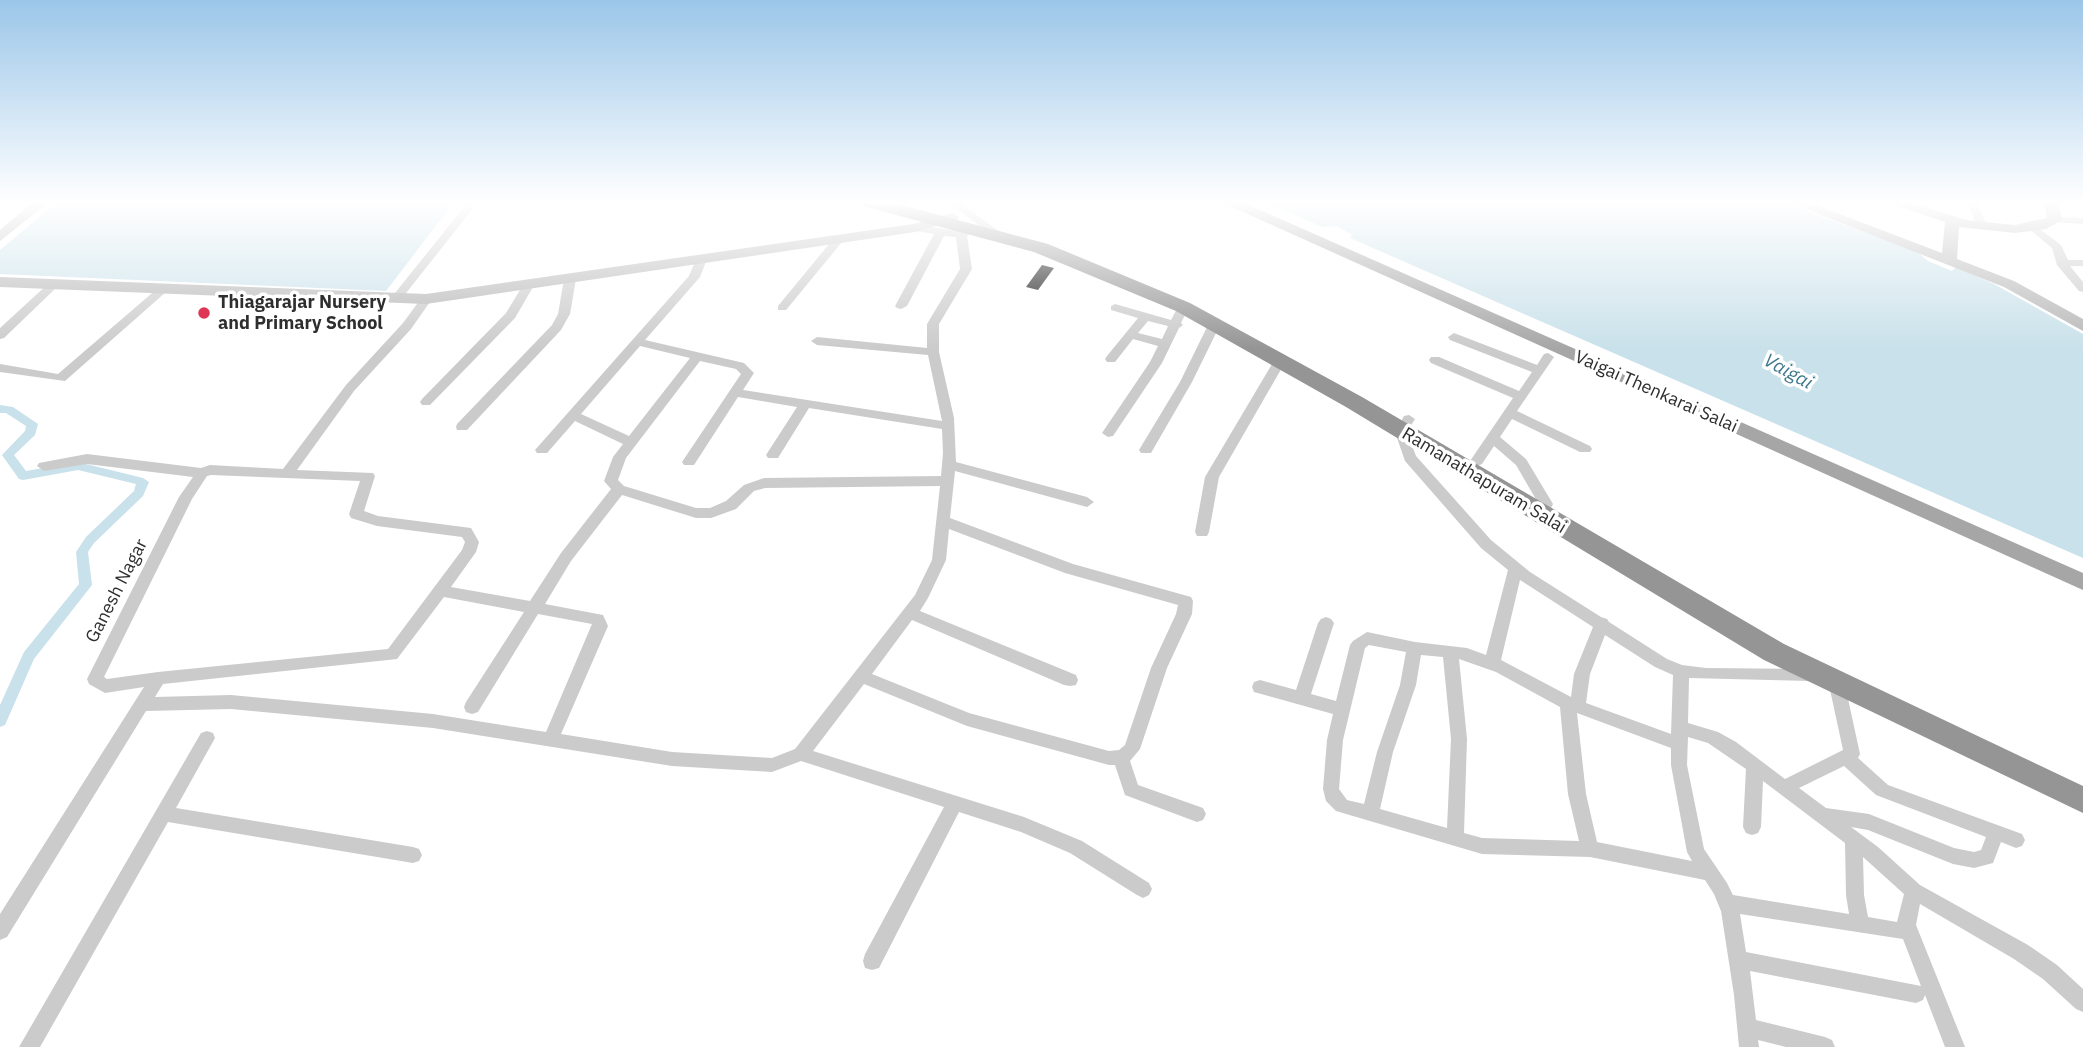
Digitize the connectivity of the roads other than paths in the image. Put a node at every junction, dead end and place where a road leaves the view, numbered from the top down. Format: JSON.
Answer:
{"nodes":[{"id":1,"x":434,"y":251,"type":"edge"},
{"id":2,"x":760,"y":251,"type":"edge"},
{"id":3,"x":829,"y":251,"type":"edge"},
{"id":4,"x":943,"y":251,"type":"edge"},
{"id":5,"x":965,"y":251,"type":"edge"},
{"id":6,"x":1047,"y":251,"type":"edge"},
{"id":7,"x":1063,"y":251,"type":"edge"},
{"id":8,"x":1339,"y":251,"type":"edge"},
{"id":9,"x":1362,"y":251,"type":"edge"},
{"id":10,"x":1935,"y":251,"type":"edge"},
{"id":11,"x":1937,"y":251,"type":"edge"},
{"id":12,"x":1950,"y":251,"type":"edge"},
{"id":13,"x":2059,"y":251,"type":"edge"},
{"id":14,"x":1950,"y":256,"type":"junction"},
{"id":15,"x":701,"y":259,"type":"junction"},
{"id":16,"x":2063,"y":262,"type":"junction"},
{"id":17,"x":2083,"y":263,"type":"edge"},
{"id":18,"x":570,"y":279,"type":"junction"},
{"id":19,"x":0,"y":282,"type":"edge"},
{"id":20,"x":53,"y":285,"type":"junction"},
{"id":21,"x":527,"y":287,"type":"junction"},
{"id":22,"x":2083,"y":289,"type":"edge"},
{"id":23,"x":162,"y":290,"type":"junction"},
{"id":24,"x":426,"y":299,"type":"junction"},
{"id":25,"x":395,"y":300,"type":"junction"},
{"id":26,"x":901,"y":306,"type":"dead end"},
{"id":27,"x":782,"y":308,"type":"dead end"},
{"id":28,"x":1115,"y":308,"type":"dead end"},
{"id":29,"x":1146,"y":316,"type":"junction"},
{"id":30,"x":1180,"y":316,"type":"junction"},
{"id":31,"x":2083,"y":318,"type":"edge"},
{"id":32,"x":1214,"y":325,"type":"junction"},
{"id":33,"x":2083,"y":326,"type":"edge"},
{"id":34,"x":0,"y":335,"type":"edge"},
{"id":35,"x":1131,"y":335,"type":"junction"},
{"id":36,"x":1454,"y":337,"type":"dead end"},
{"id":37,"x":817,"y":341,"type":"dead end"},
{"id":38,"x":638,"y":342,"type":"junction"},
{"id":39,"x":1167,"y":344,"type":"junction"},
{"id":40,"x":933,"y":352,"type":"junction"},
{"id":41,"x":1548,"y":357,"type":"dead end"},
{"id":42,"x":695,"y":358,"type":"junction"},
{"id":43,"x":1111,"y":359,"type":"dead end"},
{"id":44,"x":1281,"y":359,"type":"junction"},
{"id":45,"x":1435,"y":360,"type":"dead end"},
{"id":46,"x":0,"y":368,"type":"edge"},
{"id":47,"x":1539,"y":370,"type":"junction"},
{"id":48,"x":737,"y":393,"type":"junction"},
{"id":49,"x":1522,"y":397,"type":"junction"},
{"id":50,"x":426,"y":402,"type":"dead end"},
{"id":51,"x":804,"y":406,"type":"junction"},
{"id":52,"x":1510,"y":413,"type":"junction"},
{"id":53,"x":573,"y":415,"type":"junction"},
{"id":54,"x":1405,"y":425,"type":"junction"},
{"id":55,"x":948,"y":426,"type":"junction"},
{"id":56,"x":462,"y":427,"type":"dead end"},
{"id":57,"x":1108,"y":433,"type":"dead end"},
{"id":58,"x":1493,"y":438,"type":"junction"},
{"id":59,"x":630,"y":442,"type":"junction"},
{"id":60,"x":1585,"y":449,"type":"dead end"},
{"id":61,"x":542,"y":450,"type":"dead end"},
{"id":62,"x":1146,"y":450,"type":"dead end"},
{"id":63,"x":773,"y":455,"type":"dead end"},
{"id":64,"x":689,"y":461,"type":"dead end"},
{"id":65,"x":1477,"y":461,"type":"junction"},
{"id":66,"x":44,"y":466,"type":"dead end"},
{"id":67,"x":202,"y":473,"type":"junction"},
{"id":68,"x":948,"y":473,"type":"junction"},
{"id":69,"x":287,"y":474,"type":"junction"},
{"id":70,"x":619,"y":489,"type":"junction"},
{"id":71,"x":1087,"y":502,"type":"dead end"},
{"id":72,"x":1546,"y":504,"type":"junction"},
{"id":73,"x":945,"y":522,"type":"junction"},
{"id":74,"x":1202,"y":532,"type":"dead end"},
{"id":75,"x":1516,"y":569,"type":"junction"},
{"id":76,"x":2083,"y":569,"type":"edge"},
{"id":77,"x":2083,"y":582,"type":"edge"},
{"id":78,"x":441,"y":591,"type":"junction"},
{"id":79,"x":533,"y":608,"type":"junction"},
{"id":80,"x":910,"y":613,"type":"junction"},
{"id":81,"x":1602,"y":623,"type":"junction"},
{"id":82,"x":1326,"y":624,"type":"dead end"},
{"id":83,"x":1415,"y":648,"type":"junction"},
{"id":84,"x":1450,"y":651,"type":"junction"},
{"id":85,"x":1492,"y":663,"type":"junction"},
{"id":86,"x":1681,"y":671,"type":"junction"},
{"id":87,"x":1815,"y":675,"type":"junction"},
{"id":88,"x":863,"y":677,"type":"junction"},
{"id":89,"x":158,"y":678,"type":"junction"},
{"id":90,"x":1070,"y":680,"type":"dead end"},
{"id":91,"x":1838,"y":685,"type":"junction"},
{"id":92,"x":1261,"y":687,"type":"dead end"},
{"id":93,"x":1302,"y":698,"type":"junction"},
{"id":94,"x":141,"y":704,"type":"junction"},
{"id":95,"x":1572,"y":705,"type":"junction"},
{"id":96,"x":472,"y":707,"type":"dead end"},
{"id":97,"x":1343,"y":710,"type":"junction"},
{"id":98,"x":1680,"y":736,"type":"junction"},
{"id":99,"x":208,"y":738,"type":"dead end"},
{"id":100,"x":550,"y":741,"type":"junction"},
{"id":101,"x":801,"y":754,"type":"junction"},
{"id":102,"x":1121,"y":757,"type":"junction"},
{"id":103,"x":1847,"y":758,"type":"junction"},
{"id":104,"x":1755,"y":765,"type":"junction"},
{"id":105,"x":2083,"y":784,"type":"edge"},
{"id":106,"x":1785,"y":787,"type":"junction"},
{"id":107,"x":2083,"y":800,"type":"edge"},
{"id":108,"x":954,"y":804,"type":"junction"},
{"id":109,"x":1370,"y":813,"type":"junction"},
{"id":110,"x":164,"y":814,"type":"junction"},
{"id":111,"x":1197,"y":814,"type":"dead end"},
{"id":112,"x":1825,"y":816,"type":"junction"},
{"id":113,"x":1752,"y":827,"type":"dead end"},
{"id":114,"x":1996,"y":832,"type":"junction"},
{"id":115,"x":1455,"y":839,"type":"junction"},
{"id":116,"x":1854,"y":839,"type":"junction"},
{"id":117,"x":2016,"y":840,"type":"dead end"},
{"id":118,"x":1590,"y":849,"type":"junction"},
{"id":119,"x":413,"y":855,"type":"dead end"},
{"id":120,"x":1711,"y":873,"type":"junction"},
{"id":121,"x":1143,"y":889,"type":"dead end"},
{"id":122,"x":1914,"y":891,"type":"junction"},
{"id":123,"x":1727,"y":903,"type":"junction"},
{"id":124,"x":1860,"y":925,"type":"junction"},
{"id":125,"x":1907,"y":925,"type":"junction"},
{"id":126,"x":0,"y":931,"type":"edge"},
{"id":127,"x":1738,"y":960,"type":"junction"},
{"id":128,"x":872,"y":961,"type":"dead end"},
{"id":129,"x":1916,"y":993,"type":"dead end"},
{"id":130,"x":2083,"y":1002,"type":"edge"},
{"id":131,"x":1748,"y":1037,"type":"edge"},
{"id":132,"x":29,"y":1047,"type":"edge"},
{"id":133,"x":1825,"y":1047,"type":"edge"},
{"id":134,"x":1955,"y":1047,"type":"edge"}],
"edges":[{"from":1,"to":25,"type":"street"},
{"from":2,"to":15,"type":"main road"},
{"from":3,"to":27,"type":"street"},
{"from":4,"to":26,"type":"street"},
{"from":5,"to":40,"type":"street"},
{"from":6,"to":30,"type":"highway","name":"Ramanathapuram Salai"},
{"from":7,"to":54,"type":"highway","name":"Ramanathapuram Salai"},
{"from":8,"to":77,"type":"main road","name":"Vaigai Thenkarai Salai"},
{"from":9,"to":76,"type":"main road","name":"Vaigai Thenkarai Salai"},
{"from":10,"to":14,"type":"main road"},
{"from":11,"to":14,"type":"main road"},
{"from":12,"to":14,"type":"main road"},
{"from":13,"to":16,"type":"street"},
{"from":14,"to":31,"type":"main road"},
{"from":14,"to":33,"type":"main road"},
{"from":15,"to":18,"type":"main road"},
{"from":15,"to":38,"type":"street"},
{"from":16,"to":17,"type":"street"},
{"from":16,"to":22,"type":"street"},
{"from":18,"to":21,"type":"main road"},
{"from":18,"to":56,"type":"street"},
{"from":19,"to":20,"type":"main road"},
{"from":20,"to":23,"type":"main road"},
{"from":20,"to":34,"type":"street"},
{"from":21,"to":24,"type":"main road"},
{"from":21,"to":50,"type":"street"},
{"from":23,"to":25,"type":"main road"},
{"from":23,"to":46,"type":"street"},
{"from":24,"to":25,"type":"main road"},
{"from":24,"to":69,"type":"street"},
{"from":28,"to":29,"type":"street"},
{"from":29,"to":30,"type":"street"},
{"from":29,"to":35,"type":"street"},
{"from":30,"to":32,"type":"highway","name":"Ramanathapuram Salai"},
{"from":30,"to":39,"type":"street"},
{"from":32,"to":44,"type":"highway","name":"Ramanathapuram Salai"},
{"from":32,"to":62,"type":"street"},
{"from":35,"to":39,"type":"street"},
{"from":35,"to":43,"type":"street"},
{"from":36,"to":47,"type":"street"},
{"from":37,"to":40,"type":"street"},
{"from":38,"to":42,"type":"street"},
{"from":38,"to":53,"type":"street"},
{"from":39,"to":57,"type":"street"},
{"from":40,"to":55,"type":"street"},
{"from":41,"to":47,"type":"street"},
{"from":42,"to":48,"type":"street"},
{"from":42,"to":59,"type":"street"},
{"from":44,"to":54,"type":"highway","name":"Ramanathapuram Salai"},
{"from":44,"to":74,"type":"street"},
{"from":45,"to":49,"type":"street"},
{"from":47,"to":49,"type":"street"},
{"from":48,"to":51,"type":"street"},
{"from":48,"to":64,"type":"street"},
{"from":49,"to":52,"type":"street"},
{"from":51,"to":55,"type":"street"},
{"from":51,"to":63,"type":"street"},
{"from":52,"to":58,"type":"street"},
{"from":52,"to":60,"type":"street"},
{"from":53,"to":59,"type":"street"},
{"from":53,"to":61,"type":"street"},
{"from":54,"to":65,"type":"highway","name":"Ramanathapuram Salai"},
{"from":54,"to":75,"type":"street"},
{"from":54,"to":87,"type":"highway","name":"Ramanathapuram Salai"},
{"from":55,"to":68,"type":"street"},
{"from":58,"to":65,"type":"street"},
{"from":58,"to":72,"type":"street"},
{"from":59,"to":70,"type":"street"},
{"from":65,"to":72,"type":"highway","name":"Ramanathapuram Salai"},
{"from":66,"to":67,"type":"street"},
{"from":67,"to":69,"type":"street"},
{"from":67,"to":89,"type":"street","name":"Ganesh Nagar"},
{"from":68,"to":70,"type":"street"},
{"from":68,"to":71,"type":"street"},
{"from":68,"to":73,"type":"street"},
{"from":69,"to":78,"type":"street"},
{"from":70,"to":79,"type":"street"},
{"from":72,"to":105,"type":"highway","name":"Ramanathapuram Salai"},
{"from":73,"to":80,"type":"street"},
{"from":73,"to":102,"type":"street"},
{"from":75,"to":81,"type":"street"},
{"from":75,"to":85,"type":"street"},
{"from":78,"to":79,"type":"street"},
{"from":78,"to":89,"type":"street"},
{"from":79,"to":96,"type":"street"},
{"from":79,"to":100,"type":"street"},
{"from":80,"to":88,"type":"street"},
{"from":80,"to":90,"type":"street"},
{"from":81,"to":86,"type":"street"},
{"from":81,"to":95,"type":"street"},
{"from":82,"to":93,"type":"street"},
{"from":83,"to":84,"type":"street"},
{"from":83,"to":97,"type":"street"},
{"from":83,"to":109,"type":"street"},
{"from":84,"to":85,"type":"street"},
{"from":84,"to":115,"type":"street"},
{"from":85,"to":95,"type":"street"},
{"from":86,"to":87,"type":"street"},
{"from":86,"to":98,"type":"street"},
{"from":87,"to":91,"type":"highway","name":"Ramanathapuram Salai"},
{"from":88,"to":101,"type":"street"},
{"from":88,"to":102,"type":"street"},
{"from":89,"to":94,"type":"street"},
{"from":91,"to":103,"type":"street"},
{"from":91,"to":107,"type":"highway","name":"Ramanathapuram Salai"},
{"from":92,"to":93,"type":"street"},
{"from":93,"to":97,"type":"street"},
{"from":94,"to":100,"type":"street"},
{"from":94,"to":126,"type":"street"},
{"from":95,"to":98,"type":"street"},
{"from":95,"to":118,"type":"street"},
{"from":97,"to":109,"type":"street"},
{"from":98,"to":104,"type":"street"},
{"from":98,"to":120,"type":"street"},
{"from":99,"to":110,"type":"street"},
{"from":100,"to":101,"type":"street"},
{"from":101,"to":108,"type":"street"},
{"from":102,"to":111,"type":"street"},
{"from":103,"to":106,"type":"street"},
{"from":103,"to":114,"type":"street"},
{"from":104,"to":106,"type":"street"},
{"from":104,"to":113,"type":"street"},
{"from":106,"to":112,"type":"street"},
{"from":108,"to":121,"type":"street"},
{"from":108,"to":128,"type":"street"},
{"from":109,"to":115,"type":"street"},
{"from":110,"to":119,"type":"street"},
{"from":110,"to":132,"type":"street"},
{"from":112,"to":114,"type":"street"},
{"from":112,"to":116,"type":"street"},
{"from":114,"to":117,"type":"street"},
{"from":115,"to":118,"type":"street"},
{"from":116,"to":122,"type":"street"},
{"from":116,"to":124,"type":"street"},
{"from":118,"to":120,"type":"street"},
{"from":120,"to":123,"type":"street"},
{"from":122,"to":125,"type":"street"},
{"from":122,"to":130,"type":"street"},
{"from":123,"to":124,"type":"street"},
{"from":123,"to":127,"type":"street"},
{"from":124,"to":125,"type":"street"},
{"from":125,"to":134,"type":"street"},
{"from":127,"to":129,"type":"street"},
{"from":127,"to":131,"type":"street"},
{"from":131,"to":133,"type":"street"}]}
